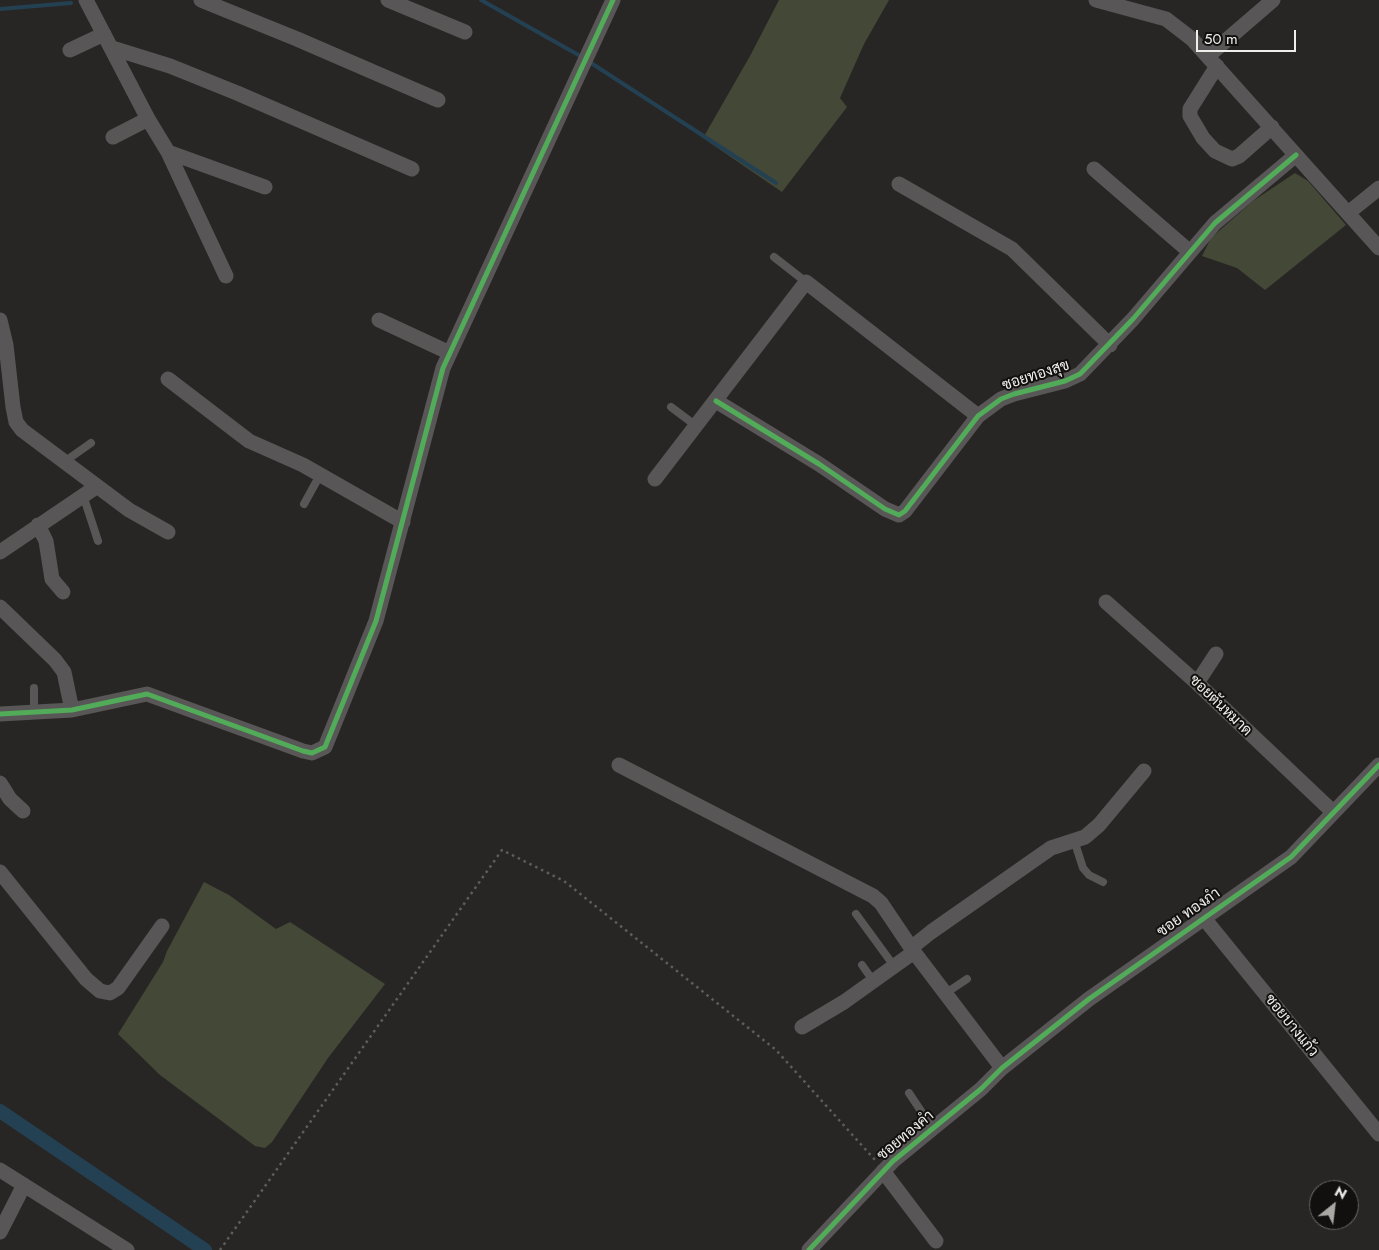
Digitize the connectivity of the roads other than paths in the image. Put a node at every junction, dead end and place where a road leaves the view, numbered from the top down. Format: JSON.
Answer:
{"nodes":[{"id":1,"x":86,"y":0,"type":"edge"},
{"id":2,"x":202,"y":0,"type":"edge"},
{"id":3,"x":388,"y":0,"type":"edge"},
{"id":4,"x":613,"y":0,"type":"edge"},
{"id":5,"x":1273,"y":0,"type":"edge"},
{"id":6,"x":1102,"y":1,"type":"edge"},
{"id":7,"x":465,"y":32,"type":"dead end"},
{"id":8,"x":104,"y":34,"type":"junction"},
{"id":9,"x":112,"y":48,"type":"junction"},
{"id":10,"x":70,"y":50,"type":"dead end"},
{"id":11,"x":1212,"y":61,"type":"junction"},
{"id":12,"x":438,"y":100,"type":"dead end"},
{"id":13,"x":148,"y":119,"type":"junction"},
{"id":14,"x":1272,"y":127,"type":"junction"},
{"id":15,"x":113,"y":137,"type":"dead end"},
{"id":16,"x":168,"y":152,"type":"junction"},
{"id":17,"x":1296,"y":155,"type":"junction"},
{"id":18,"x":412,"y":169,"type":"dead end"},
{"id":19,"x":1094,"y":170,"type":"dead end"},
{"id":20,"x":899,"y":184,"type":"dead end"},
{"id":21,"x":265,"y":187,"type":"dead end"},
{"id":22,"x":1379,"y":188,"type":"edge"},
{"id":23,"x":1348,"y":213,"type":"junction"},
{"id":24,"x":1379,"y":248,"type":"edge"},
{"id":25,"x":1190,"y":252,"type":"junction"},
{"id":26,"x":774,"y":257,"type":"dead end"},
{"id":27,"x":226,"y":276,"type":"dead end"},
{"id":28,"x":806,"y":282,"type":"junction"},
{"id":29,"x":379,"y":320,"type":"dead end"},
{"id":30,"x":1,"y":326,"type":"edge"},
{"id":31,"x":1110,"y":345,"type":"junction"},
{"id":32,"x":450,"y":352,"type":"junction"},
{"id":33,"x":168,"y":378,"type":"dead end"},
{"id":34,"x":716,"y":401,"type":"junction"},
{"id":35,"x":671,"y":407,"type":"dead end"},
{"id":36,"x":978,"y":416,"type":"junction"},
{"id":37,"x":695,"y":425,"type":"junction"},
{"id":38,"x":91,"y":443,"type":"dead end"},
{"id":39,"x":64,"y":462,"type":"junction"},
{"id":40,"x":320,"y":475,"type":"junction"},
{"id":41,"x":654,"y":479,"type":"dead end"},
{"id":42,"x":90,"y":491,"type":"junction"},
{"id":43,"x":304,"y":504,"type":"dead end"},
{"id":44,"x":403,"y":522,"type":"junction"},
{"id":45,"x":38,"y":525,"type":"junction"},
{"id":46,"x":168,"y":532,"type":"dead end"},
{"id":47,"x":98,"y":540,"type":"dead end"},
{"id":48,"x":3,"y":545,"type":"edge"},
{"id":49,"x":63,"y":592,"type":"dead end"},
{"id":50,"x":1106,"y":602,"type":"dead end"},
{"id":51,"x":0,"y":607,"type":"edge"},
{"id":52,"x":1216,"y":654,"type":"dead end"},
{"id":53,"x":1197,"y":683,"type":"junction"},
{"id":54,"x":34,"y":688,"type":"dead end"},
{"id":55,"x":72,"y":710,"type":"junction"},
{"id":56,"x":34,"y":712,"type":"junction"},
{"id":57,"x":0,"y":714,"type":"edge"},
{"id":58,"x":618,"y":765,"type":"dead end"},
{"id":59,"x":1379,"y":765,"type":"edge"},
{"id":60,"x":1144,"y":771,"type":"dead end"},
{"id":61,"x":0,"y":784,"type":"edge"},
{"id":62,"x":23,"y":811,"type":"dead end"},
{"id":63,"x":1333,"y":812,"type":"junction"},
{"id":64,"x":1074,"y":840,"type":"junction"},
{"id":65,"x":0,"y":872,"type":"edge"},
{"id":66,"x":1103,"y":882,"type":"dead end"},
{"id":67,"x":856,"y":914,"type":"dead end"},
{"id":68,"x":1203,"y":917,"type":"junction"},
{"id":69,"x":162,"y":926,"type":"dead end"},
{"id":70,"x":913,"y":950,"type":"junction"},
{"id":71,"x":862,"y":966,"type":"dead end"},
{"id":72,"x":894,"y":966,"type":"junction"},
{"id":73,"x":967,"y":979,"type":"dead end"},
{"id":74,"x":874,"y":982,"type":"junction"},
{"id":75,"x":946,"y":993,"type":"junction"},
{"id":76,"x":802,"y":1027,"type":"dead end"},
{"id":77,"x":1002,"y":1068,"type":"junction"},
{"id":78,"x":909,"y":1093,"type":"dead end"},
{"id":79,"x":933,"y":1129,"type":"junction"},
{"id":80,"x":1379,"y":1134,"type":"edge"},
{"id":81,"x":887,"y":1168,"type":"junction"},
{"id":82,"x":0,"y":1170,"type":"edge"},
{"id":83,"x":24,"y":1185,"type":"junction"},
{"id":84,"x":0,"y":1232,"type":"edge"},
{"id":85,"x":936,"y":1241,"type":"dead end"},
{"id":86,"x":127,"y":1250,"type":"edge"},
{"id":87,"x":809,"y":1250,"type":"edge"}],
"edges":[{"from":1,"to":8,"type":"street"},
{"from":2,"to":12,"type":"street"},
{"from":3,"to":7,"type":"street"},
{"from":4,"to":32,"type":"street"},
{"from":5,"to":11,"type":"street"},
{"from":6,"to":11,"type":"street"},
{"from":8,"to":9,"type":"street"},
{"from":8,"to":10,"type":"street"},
{"from":9,"to":13,"type":"street"},
{"from":9,"to":18,"type":"street"},
{"from":11,"to":14,"type":"street"},
{"from":11,"to":14,"type":"street"},
{"from":13,"to":15,"type":"street"},
{"from":13,"to":16,"type":"street"},
{"from":14,"to":17,"type":"street"},
{"from":16,"to":21,"type":"street"},
{"from":16,"to":27,"type":"street"},
{"from":17,"to":23,"type":"street"},
{"from":17,"to":25,"type":"street","name":"ซอยทองสุข"},
{"from":19,"to":25,"type":"street"},
{"from":20,"to":31,"type":"street"},
{"from":22,"to":23,"type":"street"},
{"from":23,"to":24,"type":"street"},
{"from":25,"to":31,"type":"street","name":"ซอยทองสุข"},
{"from":26,"to":28,"type":"lane"},
{"from":28,"to":34,"type":"street"},
{"from":28,"to":36,"type":"street"},
{"from":29,"to":32,"type":"street"},
{"from":30,"to":39,"type":"street"},
{"from":31,"to":36,"type":"street","name":"ซอยทองสุข"},
{"from":32,"to":44,"type":"street"},
{"from":33,"to":40,"type":"street"},
{"from":34,"to":36,"type":"street","name":"ซอยทองสุข"},
{"from":34,"to":37,"type":"street"},
{"from":35,"to":37,"type":"lane"},
{"from":37,"to":41,"type":"street"},
{"from":38,"to":39,"type":"lane"},
{"from":39,"to":42,"type":"street"},
{"from":40,"to":43,"type":"lane"},
{"from":40,"to":44,"type":"street"},
{"from":42,"to":45,"type":"street"},
{"from":42,"to":46,"type":"street"},
{"from":42,"to":47,"type":"lane"},
{"from":44,"to":55,"type":"street"},
{"from":45,"to":48,"type":"street"},
{"from":45,"to":49,"type":"street"},
{"from":50,"to":53,"type":"street","name":"ซอยตันหมาด"},
{"from":51,"to":55,"type":"street"},
{"from":52,"to":53,"type":"street"},
{"from":53,"to":63,"type":"street","name":"ซอยตันหมาด"},
{"from":54,"to":56,"type":"lane"},
{"from":55,"to":56,"type":"street"},
{"from":56,"to":57,"type":"street"},
{"from":58,"to":70,"type":"street"},
{"from":59,"to":63,"type":"street","name":"ซอย ทองภํา"},
{"from":60,"to":64,"type":"street"},
{"from":61,"to":62,"type":"street"},
{"from":63,"to":68,"type":"street","name":"ซอย ทองภํา"},
{"from":64,"to":66,"type":"lane"},
{"from":64,"to":70,"type":"street"},
{"from":65,"to":69,"type":"street"},
{"from":67,"to":72,"type":"lane"},
{"from":68,"to":77,"type":"street","name":"ซอย ทองภํา"},
{"from":68,"to":80,"type":"street","name":"ซอยบางแก้ว"},
{"from":70,"to":72,"type":"street"},
{"from":70,"to":75,"type":"street"},
{"from":71,"to":74,"type":"lane"},
{"from":72,"to":74,"type":"street"},
{"from":73,"to":75,"type":"lane"},
{"from":74,"to":76,"type":"street"},
{"from":75,"to":77,"type":"street"},
{"from":77,"to":79,"type":"street","name":"ซอยทองคำ"},
{"from":78,"to":79,"type":"lane"},
{"from":79,"to":81,"type":"street","name":"ซอยทองคำ"},
{"from":81,"to":85,"type":"street"},
{"from":81,"to":87,"type":"street","name":"ซอยทองคำ"},
{"from":82,"to":83,"type":"street"},
{"from":83,"to":84,"type":"street"},
{"from":83,"to":86,"type":"street"}]}
